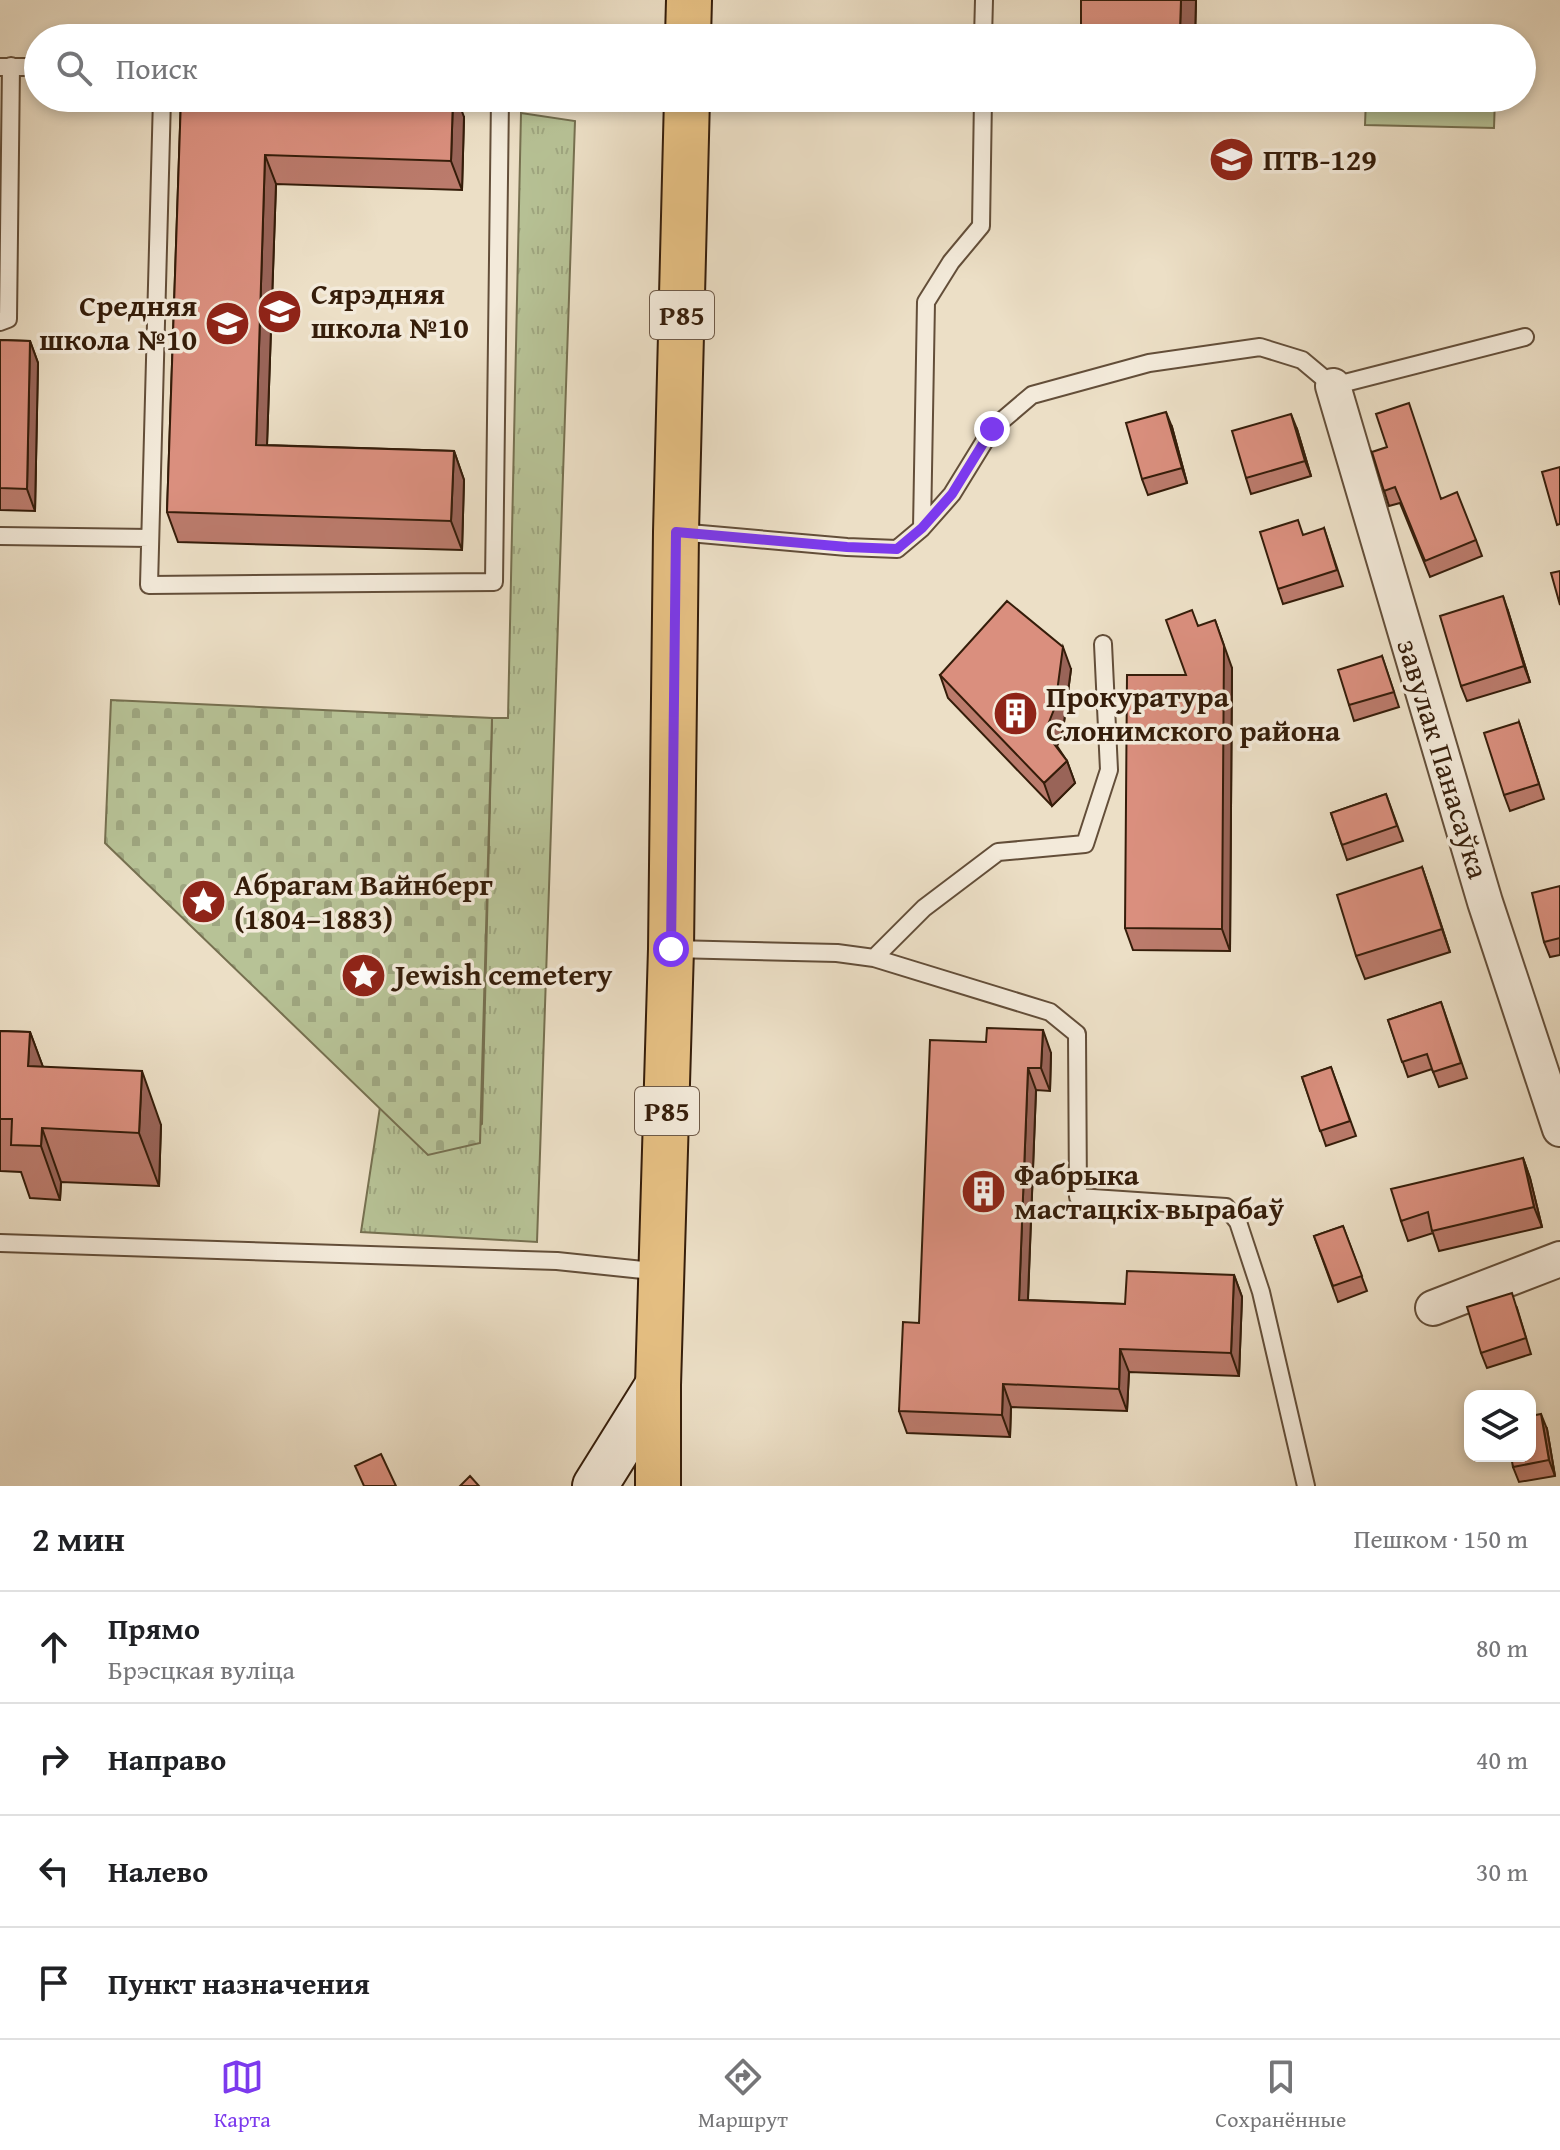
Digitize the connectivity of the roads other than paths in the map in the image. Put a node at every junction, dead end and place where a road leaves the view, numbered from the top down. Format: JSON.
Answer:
{"nodes":[{"id":1,"x":689,"y":0,"type":"edge"},
{"id":2,"x":984,"y":0,"type":"edge"},
{"id":3,"x":688,"y":24,"type":"edge"},
{"id":4,"x":983,"y":24,"type":"edge"},
{"id":5,"x":6,"y":66,"type":"edge"},
{"id":6,"x":162,"y":112,"type":"edge"},
{"id":7,"x":500,"y":112,"type":"edge"},
{"id":8,"x":687,"y":112,"type":"edge"},
{"id":9,"x":983,"y":112,"type":"edge"},
{"id":10,"x":0,"y":322,"type":"edge"},
{"id":11,"x":1525,"y":337,"type":"dead end"},
{"id":12,"x":1333,"y":386,"type":"junction"},
{"id":13,"x":922,"y":528,"type":"junction"},
{"id":14,"x":676,"y":532,"type":"junction"},
{"id":15,"x":0,"y":536,"type":"edge"},
{"id":16,"x":150,"y":538,"type":"junction"},
{"id":17,"x":1103,"y":644,"type":"dead end"},
{"id":18,"x":671,"y":949,"type":"junction"},
{"id":19,"x":874,"y":958,"type":"junction"},
{"id":20,"x":1560,"y":1129,"type":"edge"},
{"id":21,"x":0,"y":1243,"type":"edge"},
{"id":22,"x":1560,"y":1259,"type":"edge"},
{"id":23,"x":663,"y":1272,"type":"junction"},
{"id":24,"x":1433,"y":1308,"type":"dead end"},
{"id":25,"x":658,"y":1385,"type":"junction"},
{"id":26,"x":595,"y":1486,"type":"edge"},
{"id":27,"x":658,"y":1486,"type":"edge"},
{"id":28,"x":1306,"y":1486,"type":"edge"}],
"edges":[{"from":1,"to":3,"type":"main road"},
{"from":2,"to":4,"type":"lane"},
{"from":5,"to":10,"type":"lane"},
{"from":6,"to":16,"type":"lane"},
{"from":7,"to":16,"type":"lane"},
{"from":8,"to":14,"type":"main road","number":"Р85"},
{"from":9,"to":13,"type":"lane"},
{"from":11,"to":12,"type":"lane"},
{"from":12,"to":13,"type":"lane"},
{"from":12,"to":20,"type":"street","name":"завулак Панасаўка"},
{"from":13,"to":14,"type":"lane"},
{"from":14,"to":18,"type":"main road","number":"Р85"},
{"from":15,"to":16,"type":"lane"},
{"from":17,"to":19,"type":"lane"},
{"from":18,"to":19,"type":"lane"},
{"from":18,"to":23,"type":"main road","number":"Р85"},
{"from":19,"to":28,"type":"lane"},
{"from":21,"to":23,"type":"lane"},
{"from":22,"to":24,"type":"street"},
{"from":23,"to":25,"type":"main road","number":"Р85"},
{"from":25,"to":26,"type":"main road"},
{"from":25,"to":27,"type":"main road","number":"Р85"}]}
